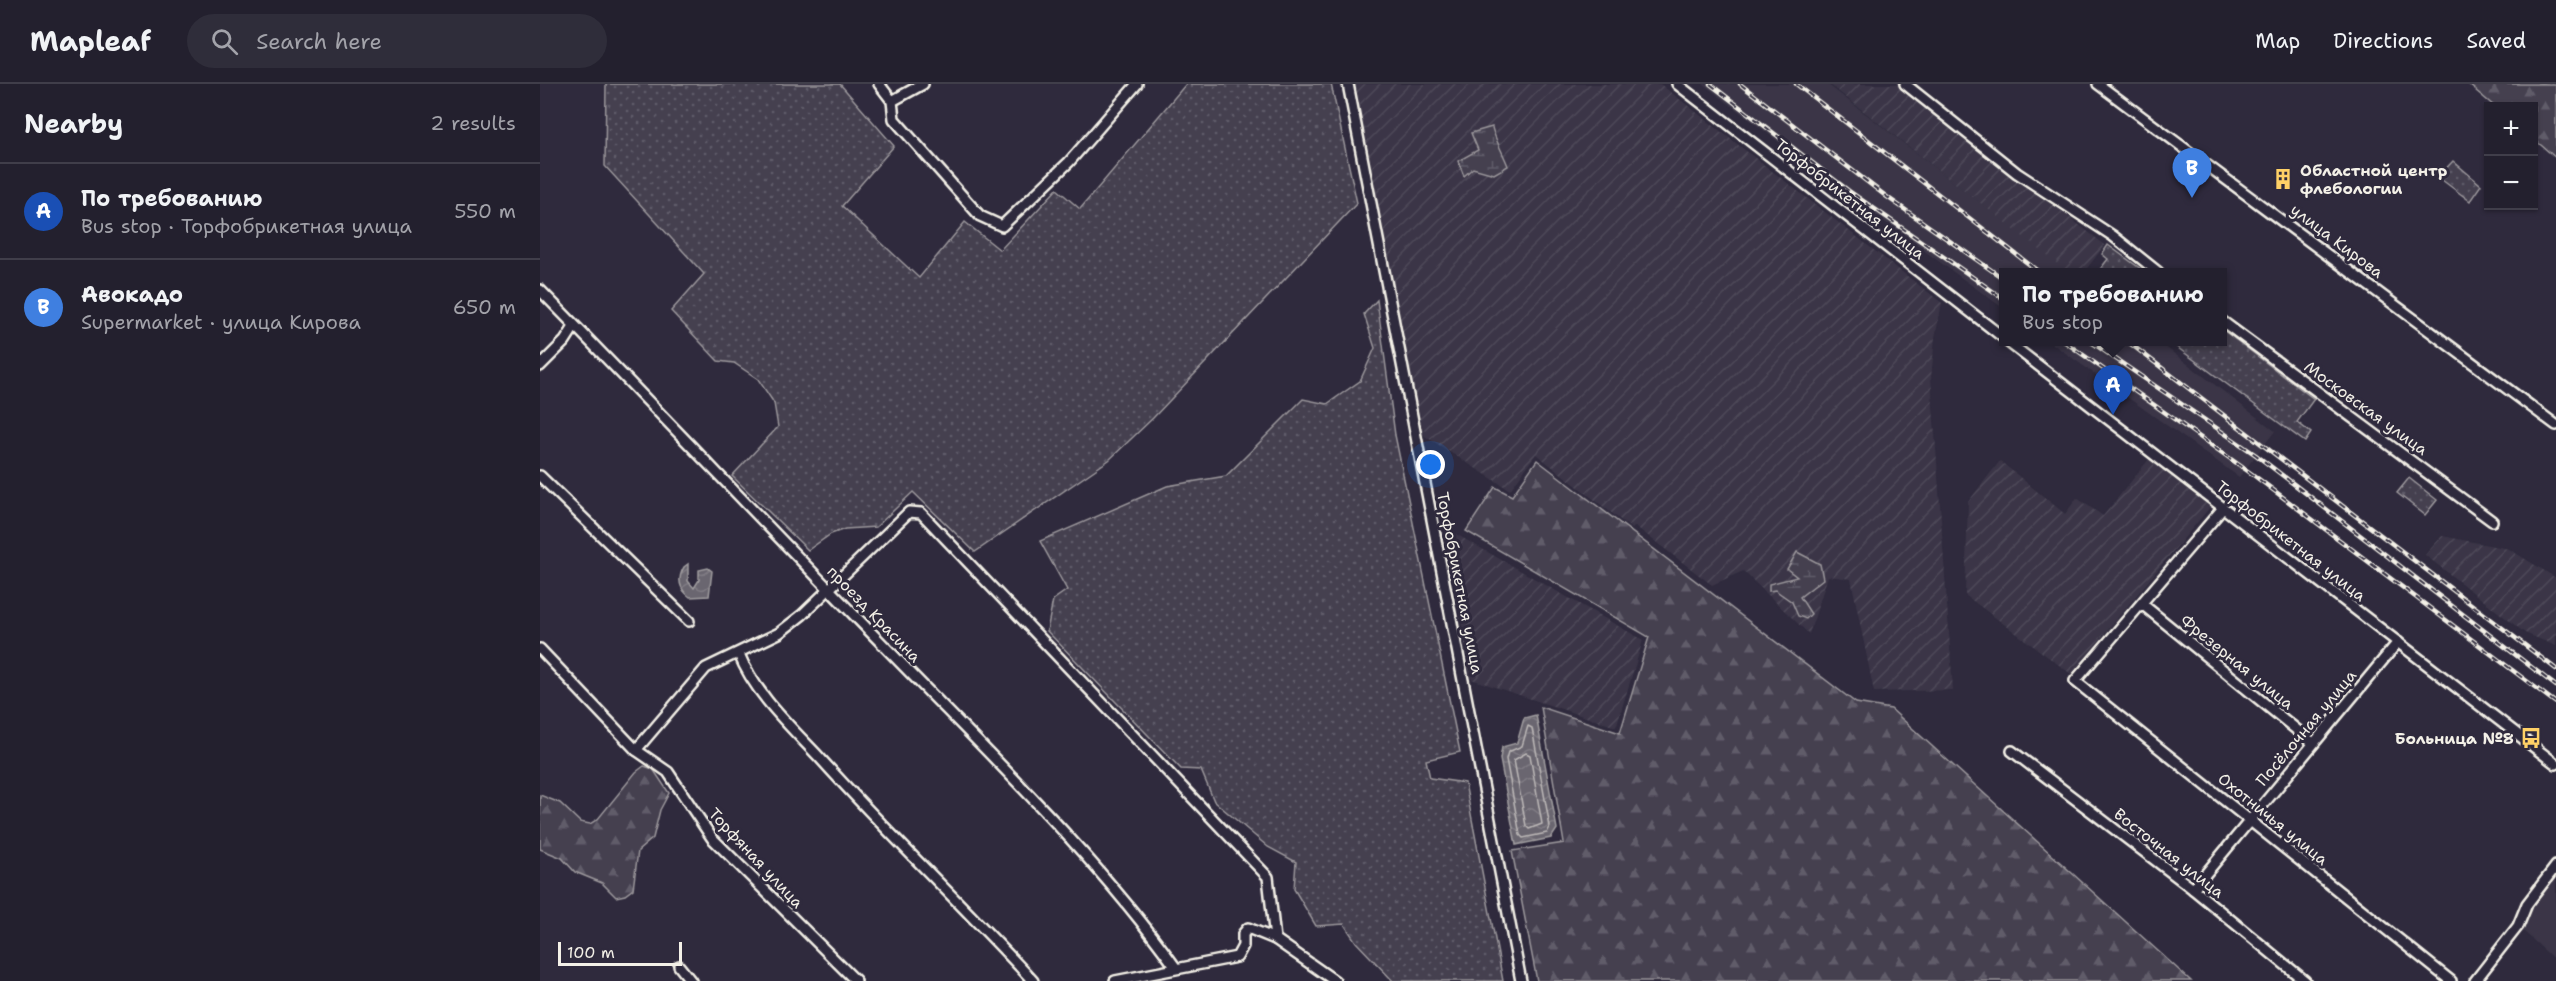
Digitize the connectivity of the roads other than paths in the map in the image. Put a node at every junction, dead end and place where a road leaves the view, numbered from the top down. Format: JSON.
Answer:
{"nodes":[{"id":1,"x":879,"y":84,"type":"edge"},
{"id":2,"x":923,"y":84,"type":"edge"},
{"id":3,"x":1137,"y":84,"type":"edge"},
{"id":4,"x":1348,"y":84,"type":"edge"},
{"id":5,"x":1677,"y":84,"type":"edge"},
{"id":6,"x":1905,"y":84,"type":"edge"},
{"id":7,"x":2098,"y":84,"type":"edge"},
{"id":8,"x":892,"y":101,"type":"junction"},
{"id":9,"x":2152,"y":268,"type":"edge"},
{"id":10,"x":540,"y":290,"type":"edge"},
{"id":11,"x":2227,"y":324,"type":"edge"},
{"id":12,"x":574,"y":327,"type":"junction"},
{"id":13,"x":1999,"y":334,"type":"edge"},
{"id":14,"x":2013,"y":346,"type":"edge"},
{"id":15,"x":540,"y":366,"type":"edge"},
{"id":16,"x":2556,"y":425,"type":"edge"},
{"id":17,"x":540,"y":476,"type":"edge"},
{"id":18,"x":2223,"y":508,"type":"junction"},
{"id":19,"x":2492,"y":520,"type":"dead end"},
{"id":20,"x":829,"y":590,"type":"junction"},
{"id":21,"x":2142,"y":604,"type":"junction"},
{"id":22,"x":689,"y":621,"type":"dead end"},
{"id":23,"x":2398,"y":642,"type":"junction"},
{"id":24,"x":540,"y":649,"type":"edge"},
{"id":25,"x":739,"y":654,"type":"junction"},
{"id":26,"x":2313,"y":743,"type":"junction"},
{"id":27,"x":636,"y":750,"type":"junction"},
{"id":28,"x":2012,"y":751,"type":"dead end"},
{"id":29,"x":2556,"y":764,"type":"edge"},
{"id":30,"x":2249,"y":819,"type":"junction"},
{"id":31,"x":2556,"y":866,"type":"edge"},
{"id":32,"x":2193,"y":889,"type":"junction"},
{"id":33,"x":1275,"y":939,"type":"junction"},
{"id":34,"x":679,"y":966,"type":"dead end"},
{"id":35,"x":1176,"y":968,"type":"junction"},
{"id":36,"x":691,"y":981,"type":"edge"},
{"id":37,"x":856,"y":981,"type":"edge"},
{"id":38,"x":1033,"y":981,"type":"edge"},
{"id":39,"x":1115,"y":981,"type":"edge"},
{"id":40,"x":1335,"y":981,"type":"edge"},
{"id":41,"x":1521,"y":981,"type":"edge"},
{"id":42,"x":2305,"y":981,"type":"edge"},
{"id":43,"x":2451,"y":981,"type":"edge"},
{"id":44,"x":2475,"y":981,"type":"edge"}],
"edges":[{"from":1,"to":8,"type":"street"},
{"from":2,"to":8,"type":"street"},
{"from":3,"to":8,"type":"street"},
{"from":4,"to":41,"type":"street","name":"Торфобрикетная улица"},
{"from":5,"to":13,"type":"street","name":"Торфобрикетная улица"},
{"from":6,"to":9,"type":"street"},
{"from":7,"to":16,"type":"street","name":"улица Кирова"},
{"from":10,"to":12,"type":"street","name":"проезд Красина"},
{"from":11,"to":19,"type":"street","name":"Московская улица"},
{"from":12,"to":15,"type":"street"},
{"from":12,"to":20,"type":"street","name":"проезд Красина"},
{"from":14,"to":18,"type":"street","name":"Торфобрикетная улица"},
{"from":17,"to":22,"type":"street"},
{"from":18,"to":21,"type":"street"},
{"from":18,"to":23,"type":"street","name":"Торфобрикетная улица"},
{"from":20,"to":25,"type":"street"},
{"from":20,"to":33,"type":"street"},
{"from":20,"to":35,"type":"street","name":"проезд Красина"},
{"from":21,"to":26,"type":"street","name":"Фрезерная улица"},
{"from":21,"to":30,"type":"street","name":"Охотничья улица"},
{"from":23,"to":26,"type":"street","name":"Посёлочная улица"},
{"from":23,"to":29,"type":"street","name":"Торфобрикетная улица"},
{"from":24,"to":27,"type":"street","name":"Торфяная улица"},
{"from":25,"to":27,"type":"street"},
{"from":25,"to":38,"type":"street"},
{"from":26,"to":30,"type":"street","name":"Посёлочная улица"},
{"from":27,"to":37,"type":"street","name":"Торфяная улица"},
{"from":28,"to":32,"type":"street","name":"Восточная улица"},
{"from":30,"to":32,"type":"street","name":"Посёлочная улица"},
{"from":30,"to":43,"type":"street","name":"Охотничья улица"},
{"from":31,"to":44,"type":"street"},
{"from":32,"to":42,"type":"street","name":"Восточная улица"},
{"from":33,"to":35,"type":"street"},
{"from":33,"to":40,"type":"street"},
{"from":34,"to":36,"type":"street"},
{"from":35,"to":39,"type":"street"}]}
